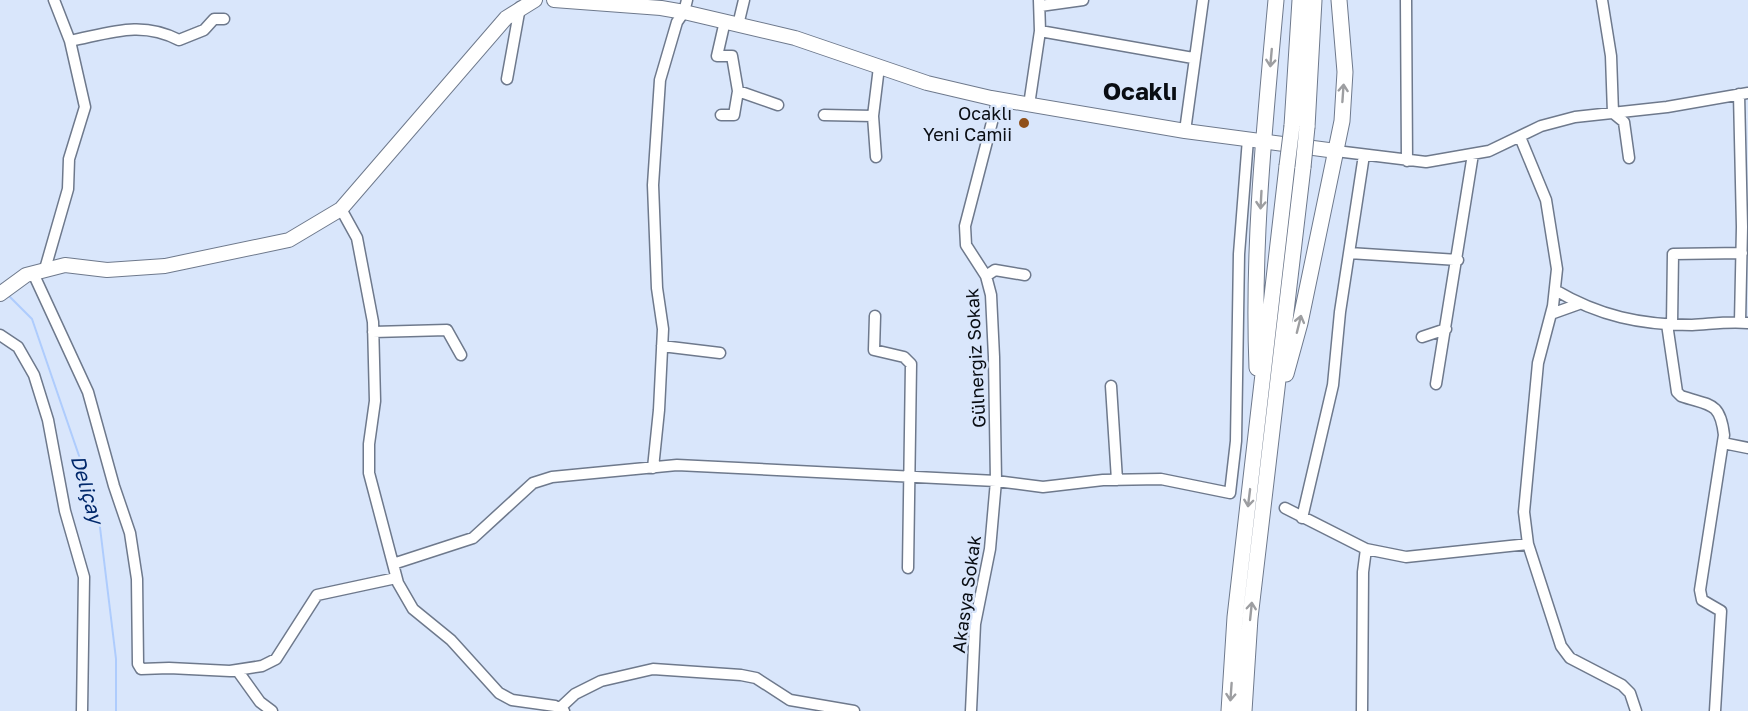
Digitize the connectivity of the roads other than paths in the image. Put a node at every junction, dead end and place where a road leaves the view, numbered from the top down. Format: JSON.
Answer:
{"nodes":[{"id":1,"x":54,"y":0,"type":"edge"},
{"id":2,"x":554,"y":0,"type":"edge"},
{"id":3,"x":744,"y":0,"type":"edge"},
{"id":4,"x":1083,"y":0,"type":"edge"},
{"id":5,"x":1203,"y":0,"type":"edge"},
{"id":6,"x":1276,"y":0,"type":"edge"},
{"id":7,"x":1300,"y":0,"type":"edge"},
{"id":8,"x":1314,"y":0,"type":"edge"},
{"id":9,"x":1339,"y":0,"type":"edge"},
{"id":10,"x":1406,"y":0,"type":"edge"},
{"id":11,"x":1602,"y":0,"type":"edge"},
{"id":12,"x":526,"y":2,"type":"edge"},
{"id":13,"x":1040,"y":3,"type":"edge"},
{"id":14,"x":685,"y":6,"type":"edge"},
{"id":15,"x":224,"y":19,"type":"dead end"},
{"id":16,"x":731,"y":23,"type":"junction"},
{"id":17,"x":1040,"y":31,"type":"junction"},
{"id":18,"x":70,"y":41,"type":"junction"},
{"id":19,"x":1193,"y":58,"type":"junction"},
{"id":20,"x":879,"y":67,"type":"junction"},
{"id":21,"x":507,"y":79,"type":"dead end"},
{"id":22,"x":738,"y":92,"type":"junction"},
{"id":23,"x":1744,"y":94,"type":"edge"},
{"id":24,"x":998,"y":99,"type":"junction"},
{"id":25,"x":778,"y":105,"type":"dead end"},
{"id":26,"x":1029,"y":105,"type":"junction"},
{"id":27,"x":1613,"y":112,"type":"junction"},
{"id":28,"x":721,"y":115,"type":"dead end"},
{"id":29,"x":824,"y":115,"type":"dead end"},
{"id":30,"x":873,"y":116,"type":"junction"},
{"id":31,"x":1300,"y":127,"type":"junction"},
{"id":32,"x":1185,"y":131,"type":"junction"},
{"id":33,"x":1520,"y":137,"type":"junction"},
{"id":34,"x":1248,"y":140,"type":"junction"},
{"id":35,"x":1264,"y":141,"type":"junction"},
{"id":36,"x":1336,"y":151,"type":"junction"},
{"id":37,"x":1473,"y":154,"type":"junction"},
{"id":38,"x":1364,"y":155,"type":"junction"},
{"id":39,"x":876,"y":157,"type":"dead end"},
{"id":40,"x":1629,"y":158,"type":"dead end"},
{"id":41,"x":1407,"y":160,"type":"junction"},
{"id":42,"x":341,"y":209,"type":"junction"},
{"id":43,"x":1349,"y":253,"type":"junction"},
{"id":44,"x":1742,"y":253,"type":"junction"},
{"id":45,"x":1458,"y":260,"type":"junction"},
{"id":46,"x":35,"y":272,"type":"junction"},
{"id":47,"x":1025,"y":275,"type":"dead end"},
{"id":48,"x":986,"y":276,"type":"junction"},
{"id":49,"x":1555,"y":290,"type":"junction"},
{"id":50,"x":0,"y":294,"type":"edge"},
{"id":51,"x":1579,"y":304,"type":"junction"},
{"id":52,"x":1551,"y":314,"type":"junction"},
{"id":53,"x":875,"y":316,"type":"dead end"},
{"id":54,"x":1744,"y":322,"type":"edge"},
{"id":55,"x":1669,"y":324,"type":"junction"},
{"id":56,"x":1446,"y":329,"type":"junction"},
{"id":57,"x":373,"y":332,"type":"junction"},
{"id":58,"x":0,"y":335,"type":"edge"},
{"id":59,"x":1422,"y":337,"type":"dead end"},
{"id":60,"x":662,"y":345,"type":"junction"},
{"id":61,"x":720,"y":353,"type":"dead end"},
{"id":62,"x":461,"y":355,"type":"dead end"},
{"id":63,"x":1436,"y":384,"type":"dead end"},
{"id":64,"x":1111,"y":386,"type":"dead end"},
{"id":65,"x":1263,"y":441,"type":"junction"},
{"id":66,"x":1723,"y":443,"type":"junction"},
{"id":67,"x":1748,"y":448,"type":"edge"},
{"id":68,"x":653,"y":468,"type":"junction"},
{"id":69,"x":910,"y":478,"type":"junction"},
{"id":70,"x":1117,"y":480,"type":"junction"},
{"id":71,"x":996,"y":481,"type":"junction"},
{"id":72,"x":1286,"y":508,"type":"dead end"},
{"id":73,"x":1302,"y":518,"type":"junction"},
{"id":74,"x":1528,"y":543,"type":"junction"},
{"id":75,"x":1366,"y":549,"type":"junction"},
{"id":76,"x":393,"y":564,"type":"junction"},
{"id":77,"x":908,"y":568,"type":"dead end"},
{"id":78,"x":396,"y":578,"type":"junction"},
{"id":79,"x":237,"y":670,"type":"junction"},
{"id":80,"x":512,"y":700,"type":"junction"},
{"id":81,"x":562,"y":710,"type":"edge"},
{"id":82,"x":82,"y":711,"type":"edge"},
{"id":83,"x":272,"y":711,"type":"edge"},
{"id":84,"x":505,"y":711,"type":"edge"},
{"id":85,"x":854,"y":711,"type":"edge"},
{"id":86,"x":970,"y":711,"type":"edge"},
{"id":87,"x":1229,"y":711,"type":"edge"},
{"id":88,"x":1244,"y":711,"type":"edge"},
{"id":89,"x":1362,"y":711,"type":"edge"},
{"id":90,"x":1636,"y":711,"type":"edge"},
{"id":91,"x":1715,"y":711,"type":"edge"}],
"edges":[{"from":1,"to":18,"type":"street"},
{"from":2,"to":14,"type":"main road"},
{"from":3,"to":16,"type":"street"},
{"from":4,"to":13,"type":"street"},
{"from":5,"to":19,"type":"street"},
{"from":6,"to":35,"type":"highway","one_way":true},
{"from":7,"to":31,"type":"highway"},
{"from":8,"to":31,"type":"highway"},
{"from":36,"to":9,"type":"highway","one_way":true},
{"from":10,"to":41,"type":"street"},
{"from":11,"to":27,"type":"street"},
{"from":12,"to":21,"type":"street"},
{"from":12,"to":42,"type":"main road"},
{"from":13,"to":17,"type":"street"},
{"from":14,"to":16,"type":"main road"},
{"from":14,"to":60,"type":"street"},
{"from":15,"to":18,"type":"street"},
{"from":16,"to":20,"type":"main road"},
{"from":16,"to":22,"type":"street"},
{"from":17,"to":19,"type":"street"},
{"from":17,"to":26,"type":"street"},
{"from":18,"to":46,"type":"street"},
{"from":19,"to":32,"type":"street"},
{"from":20,"to":24,"type":"main road"},
{"from":20,"to":30,"type":"street"},
{"from":22,"to":25,"type":"street"},
{"from":22,"to":28,"type":"street"},
{"from":23,"to":27,"type":"street"},
{"from":23,"to":44,"type":"street"},
{"from":24,"to":26,"type":"main road"},
{"from":24,"to":48,"type":"street","name":"Gülnergiz Sokak"},
{"from":26,"to":32,"type":"main road"},
{"from":27,"to":33,"type":"street"},
{"from":27,"to":40,"type":"street"},
{"from":29,"to":30,"type":"street"},
{"from":30,"to":39,"type":"street"},
{"from":31,"to":65,"type":"highway","bridge":true},
{"from":32,"to":34,"type":"main road"},
{"from":33,"to":37,"type":"street"},
{"from":33,"to":49,"type":"street"},
{"from":34,"to":35,"type":"main road"},
{"from":34,"to":70,"type":"street"},
{"from":35,"to":36,"type":"main road"},
{"from":35,"to":65,"type":"highway","one_way":true},
{"from":36,"to":38,"type":"street"},
{"from":65,"to":36,"type":"highway","one_way":true},
{"from":37,"to":41,"type":"street"},
{"from":37,"to":45,"type":"street"},
{"from":38,"to":41,"type":"street"},
{"from":38,"to":43,"type":"street"},
{"from":42,"to":46,"type":"main road"},
{"from":42,"to":57,"type":"street"},
{"from":43,"to":45,"type":"street"},
{"from":43,"to":73,"type":"street"},
{"from":44,"to":54,"type":"street"},
{"from":44,"to":55,"type":"street"},
{"from":45,"to":56,"type":"street"},
{"from":46,"to":50,"type":"main road"},
{"from":46,"to":79,"type":"street"},
{"from":47,"to":48,"type":"street"},
{"from":48,"to":71,"type":"street","name":"Gülnergiz Sokak"},
{"from":49,"to":51,"type":"street"},
{"from":49,"to":52,"type":"street"},
{"from":51,"to":52,"type":"street"},
{"from":51,"to":55,"type":"street"},
{"from":52,"to":74,"type":"street"},
{"from":53,"to":69,"type":"street"},
{"from":54,"to":55,"type":"street"},
{"from":55,"to":66,"type":"street"},
{"from":56,"to":59,"type":"street"},
{"from":56,"to":63,"type":"street"},
{"from":57,"to":62,"type":"street"},
{"from":57,"to":76,"type":"street"},
{"from":58,"to":82,"type":"street"},
{"from":60,"to":61,"type":"street"},
{"from":60,"to":68,"type":"street"},
{"from":64,"to":70,"type":"street"},
{"from":65,"to":87,"type":"highway","one_way":true},
{"from":88,"to":65,"type":"highway","one_way":true},
{"from":66,"to":67,"type":"street"},
{"from":66,"to":91,"type":"street"},
{"from":68,"to":69,"type":"street"},
{"from":68,"to":76,"type":"street"},
{"from":69,"to":71,"type":"street"},
{"from":69,"to":77,"type":"street"},
{"from":70,"to":71,"type":"street"},
{"from":71,"to":86,"type":"street","name":"Akasya Sokak"},
{"from":72,"to":73,"type":"street"},
{"from":73,"to":75,"type":"street"},
{"from":74,"to":75,"type":"street"},
{"from":74,"to":90,"type":"street"},
{"from":75,"to":89,"type":"street"},
{"from":76,"to":78,"type":"street"},
{"from":78,"to":79,"type":"street"},
{"from":78,"to":80,"type":"street"},
{"from":79,"to":83,"type":"street"},
{"from":80,"to":81,"type":"street"},
{"from":80,"to":84,"type":"street"},
{"from":81,"to":85,"type":"street"}]}
